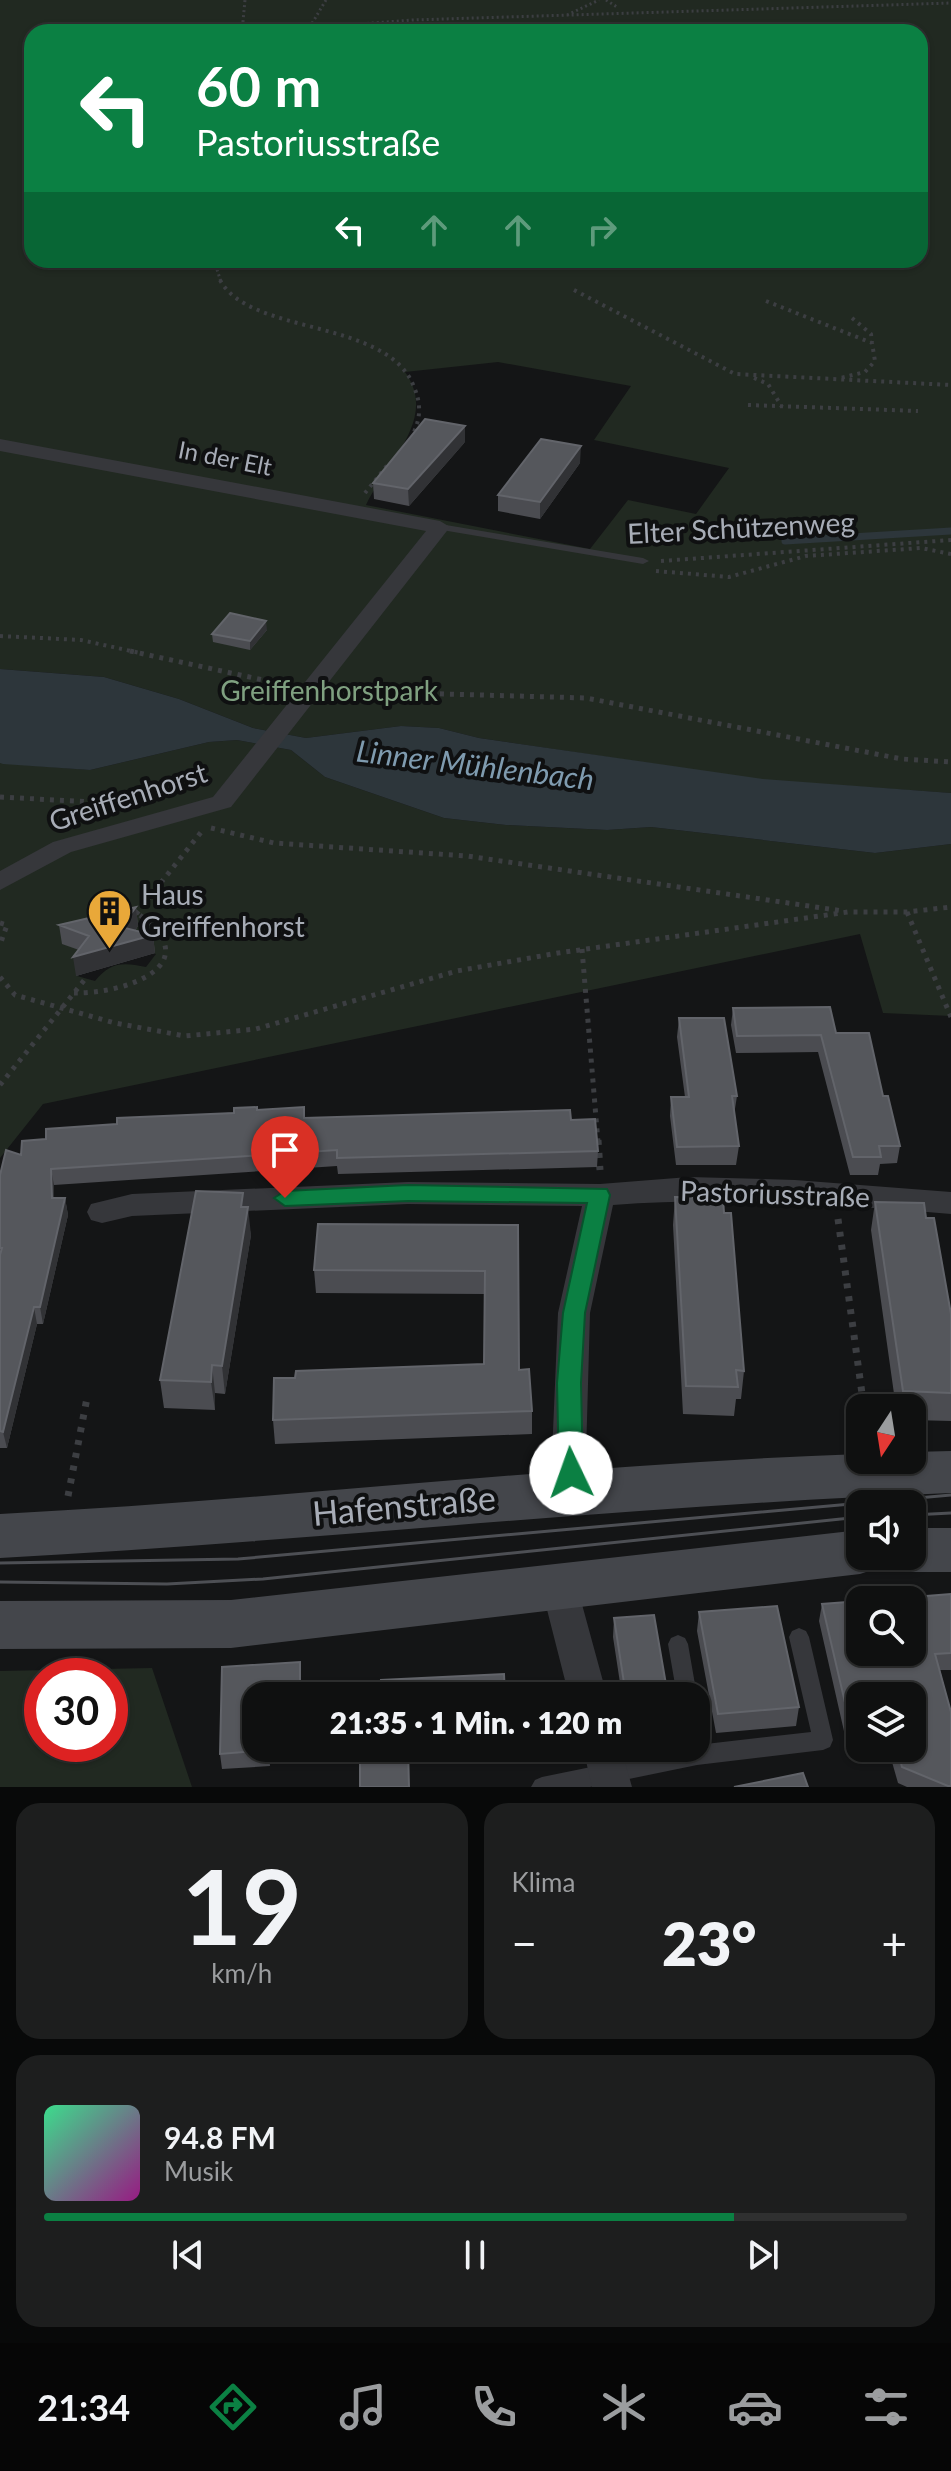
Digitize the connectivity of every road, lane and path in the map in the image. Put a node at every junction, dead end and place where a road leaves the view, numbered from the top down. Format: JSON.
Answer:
{"nodes":[{"id":1,"x":245,"y":0,"type":"edge"},
{"id":2,"x":326,"y":0,"type":"edge"},
{"id":3,"x":599,"y":0,"type":"edge"},
{"id":4,"x":606,"y":0,"type":"edge"},
{"id":5,"x":951,"y":3,"type":"edge"},
{"id":6,"x":617,"y":7,"type":"dead end"},
{"id":7,"x":559,"y":17,"type":"junction"},
{"id":8,"x":243,"y":24,"type":"edge"},
{"id":9,"x":310,"y":24,"type":"edge"},
{"id":10,"x":399,"y":24,"type":"edge"},
{"id":11,"x":215,"y":268,"type":"edge"},
{"id":12,"x":574,"y":290,"type":"dead end"},
{"id":13,"x":766,"y":301,"type":"dead end"},
{"id":14,"x":852,"y":318,"type":"dead end"},
{"id":15,"x":872,"y":343,"type":"junction"},
{"id":16,"x":750,"y":377,"type":"junction"},
{"id":17,"x":833,"y":380,"type":"junction"},
{"id":18,"x":951,"y":385,"type":"edge"},
{"id":19,"x":748,"y":405,"type":"dead end"},
{"id":20,"x":782,"y":407,"type":"junction"},
{"id":21,"x":918,"y":411,"type":"dead end"},
{"id":22,"x":405,"y":444,"type":"edge"},
{"id":23,"x":0,"y":445,"type":"edge"},
{"id":24,"x":396,"y":454,"type":"edge"},
{"id":25,"x":351,"y":509,"type":"junction"},
{"id":26,"x":440,"y":527,"type":"junction"},
{"id":27,"x":951,"y":540,"type":"edge"},
{"id":28,"x":951,"y":554,"type":"edge"},
{"id":29,"x":645,"y":566,"type":"junction"},
{"id":30,"x":0,"y":636,"type":"edge"},
{"id":31,"x":308,"y":690,"type":"junction"},
{"id":32,"x":951,"y":762,"type":"edge"},
{"id":33,"x":0,"y":797,"type":"edge"},
{"id":34,"x":173,"y":815,"type":"junction"},
{"id":35,"x":0,"y":882,"type":"edge"},
{"id":36,"x":951,"y":907,"type":"edge"},
{"id":37,"x":848,"y":912,"type":"junction"},
{"id":38,"x":907,"y":912,"type":"junction"},
{"id":39,"x":137,"y":913,"type":"junction"},
{"id":40,"x":131,"y":921,"type":"edge"},
{"id":41,"x":0,"y":923,"type":"edge"},
{"id":42,"x":0,"y":945,"type":"edge"},
{"id":43,"x":582,"y":949,"type":"junction"},
{"id":44,"x":0,"y":977,"type":"edge"},
{"id":45,"x":86,"y":978,"type":"dead end"},
{"id":46,"x":74,"y":993,"type":"junction"},
{"id":47,"x":62,"y":1008,"type":"junction"},
{"id":48,"x":951,"y":1017,"type":"edge"},
{"id":49,"x":0,"y":1085,"type":"edge"},
{"id":50,"x":835,"y":1194,"type":"junction"},
{"id":51,"x":600,"y":1195,"type":"junction"},
{"id":52,"x":951,"y":1203,"type":"edge"},
{"id":53,"x":102,"y":1212,"type":"dead end"},
{"id":54,"x":862,"y":1394,"type":"edge"},
{"id":55,"x":87,"y":1398,"type":"dead end"},
{"id":56,"x":75,"y":1461,"type":"dead end"},
{"id":57,"x":951,"y":1472,"type":"edge"},
{"id":58,"x":574,"y":1491,"type":"junction"},
{"id":59,"x":0,"y":1519,"type":"edge"},
{"id":60,"x":128,"y":1531,"type":"junction"},
{"id":61,"x":0,"y":1536,"type":"edge"},
{"id":62,"x":926,"y":1550,"type":"edge"},
{"id":63,"x":951,"y":1550,"type":"edge"},
{"id":64,"x":846,"y":1554,"type":"edge"},
{"id":65,"x":559,"y":1586,"type":"junction"},
{"id":66,"x":0,"y":1625,"type":"edge"},
{"id":67,"x":799,"y":1637,"type":"dead end"},
{"id":68,"x":678,"y":1644,"type":"dead end"},
{"id":69,"x":584,"y":1682,"type":"edge"},
{"id":70,"x":685,"y":1682,"type":"edge"},
{"id":71,"x":710,"y":1751,"type":"edge"},
{"id":72,"x":644,"y":1762,"type":"edge"},
{"id":73,"x":607,"y":1769,"type":"edge"},
{"id":74,"x":542,"y":1787,"type":"edge"}],
"edges":[{"from":1,"to":8,"type":"path"},
{"from":2,"to":9,"type":"path"},
{"from":3,"to":7,"type":"path"},
{"from":4,"to":6,"type":"path"},
{"from":5,"to":7,"type":"path"},
{"from":7,"to":10,"type":"path"},
{"from":11,"to":22,"type":"path"},
{"from":12,"to":16,"type":"path"},
{"from":13,"to":15,"type":"path"},
{"from":14,"to":15,"type":"path"},
{"from":15,"to":17,"type":"path"},
{"from":16,"to":17,"type":"path"},
{"from":16,"to":20,"type":"path"},
{"from":17,"to":18,"type":"path"},
{"from":19,"to":20,"type":"path"},
{"from":20,"to":21,"type":"path"},
{"from":23,"to":25,"type":"street","name":"In der Elt"},
{"from":24,"to":25,"type":"path"},
{"from":25,"to":26,"type":"street","name":"In der Elt"},
{"from":26,"to":29,"type":"lane","name":"Elter Schützenweg"},
{"from":26,"to":31,"type":"street","name":"Greiffenhorst"},
{"from":27,"to":29,"type":"path","name":"Elter Schützenweg"},
{"from":28,"to":29,"type":"path"},
{"from":30,"to":31,"type":"path"},
{"from":31,"to":32,"type":"path"},
{"from":31,"to":34,"type":"street","name":"Greiffenhorst"},
{"from":33,"to":34,"type":"path"},
{"from":34,"to":35,"type":"street","name":"Greiffenhorst"},
{"from":36,"to":38,"type":"path"},
{"from":37,"to":38,"type":"path"},
{"from":37,"to":39,"type":"path"},
{"from":37,"to":43,"type":"path"},
{"from":38,"to":48,"type":"path"},
{"from":39,"to":40,"type":"path"},
{"from":39,"to":46,"type":"path"},
{"from":41,"to":42,"type":"path"},
{"from":43,"to":47,"type":"path"},
{"from":43,"to":51,"type":"path"},
{"from":44,"to":47,"type":"path"},
{"from":45,"to":46,"type":"path"},
{"from":46,"to":47,"type":"path"},
{"from":47,"to":49,"type":"path"},
{"from":50,"to":51,"type":"street","name":"Pastoriusstraße"},
{"from":50,"to":52,"type":"street","name":"Pastoriusstraße"},
{"from":50,"to":54,"type":"path"},
{"from":51,"to":53,"type":"street","name":"Pastoriusstraße"},
{"from":51,"to":58,"type":"street"},
{"from":55,"to":56,"type":"path"},
{"from":57,"to":58,"type":"main road","name":"Hafenstraße"},
{"from":58,"to":60,"type":"main road","name":"Hafenstraße"},
{"from":59,"to":60,"type":"main road"},
{"from":60,"to":61,"type":"main road","name":"Hafenstraße"},
{"from":62,"to":63,"type":"main road"},
{"from":64,"to":65,"type":"main road"},
{"from":65,"to":66,"type":"main road"},
{"from":65,"to":69,"type":"street"},
{"from":67,"to":71,"type":"lane"},
{"from":68,"to":70,"type":"lane"},
{"from":72,"to":73,"type":"lane"},
{"from":73,"to":74,"type":"lane"}]}
